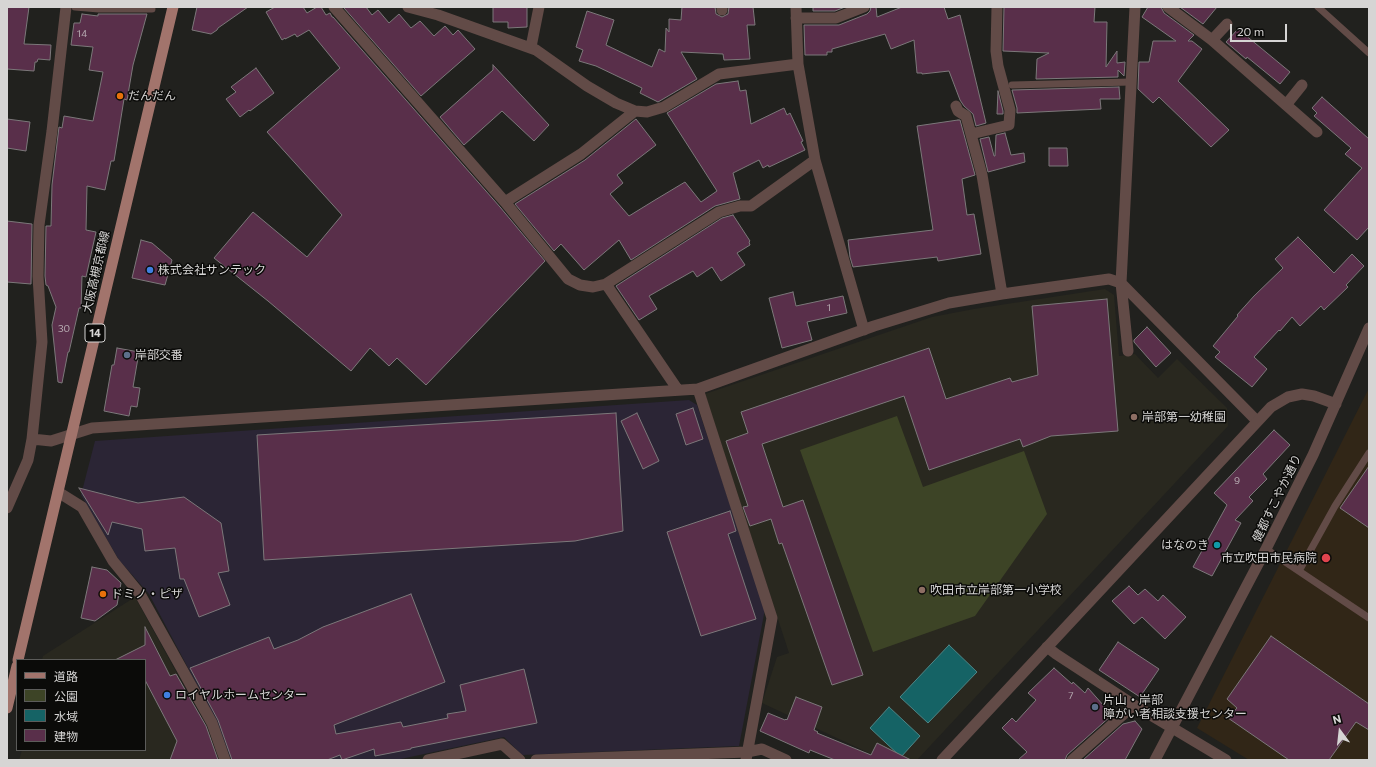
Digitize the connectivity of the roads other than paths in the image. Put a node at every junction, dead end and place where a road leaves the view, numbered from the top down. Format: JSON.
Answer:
{"nodes":[{"id":1,"x":66,"y":7,"type":"edge"},
{"id":2,"x":75,"y":7,"type":"edge"},
{"id":3,"x":173,"y":7,"type":"edge"},
{"id":4,"x":334,"y":7,"type":"edge"},
{"id":5,"x":408,"y":7,"type":"edge"},
{"id":6,"x":539,"y":7,"type":"edge"},
{"id":7,"x":864,"y":7,"type":"edge"},
{"id":8,"x":997,"y":7,"type":"edge"},
{"id":9,"x":1135,"y":7,"type":"edge"},
{"id":10,"x":1168,"y":7,"type":"edge"},
{"id":11,"x":1318,"y":7,"type":"edge"},
{"id":12,"x":152,"y":10,"type":"dead end"},
{"id":13,"x":438,"y":11,"type":"edge"},
{"id":14,"x":796,"y":13,"type":"edge"},
{"id":15,"x":1227,"y":24,"type":"dead end"},
{"id":16,"x":1212,"y":40,"type":"junction"},
{"id":17,"x":530,"y":47,"type":"junction"},
{"id":18,"x":1369,"y":53,"type":"edge"},
{"id":19,"x":798,"y":64,"type":"junction"},
{"id":20,"x":1131,"y":82,"type":"junction"},
{"id":21,"x":1012,"y":85,"type":"dead end"},
{"id":22,"x":1302,"y":85,"type":"dead end"},
{"id":23,"x":1286,"y":105,"type":"junction"},
{"id":24,"x":956,"y":106,"type":"dead end"},
{"id":25,"x":635,"y":111,"type":"junction"},
{"id":26,"x":1317,"y":132,"type":"dead end"},
{"id":27,"x":971,"y":134,"type":"junction"},
{"id":28,"x":815,"y":160,"type":"junction"},
{"id":29,"x":505,"y":202,"type":"junction"},
{"id":30,"x":1121,"y":283,"type":"junction"},
{"id":31,"x":606,"y":284,"type":"junction"},
{"id":32,"x":1002,"y":294,"type":"junction"},
{"id":33,"x":1369,"y":328,"type":"edge"},
{"id":34,"x":864,"y":330,"type":"junction"},
{"id":35,"x":1128,"y":351,"type":"dead end"},
{"id":36,"x":698,"y":389,"type":"junction"},
{"id":37,"x":678,"y":390,"type":"junction"},
{"id":38,"x":1336,"y":404,"type":"junction"},
{"id":39,"x":1257,"y":421,"type":"junction"},
{"id":40,"x":71,"y":434,"type":"junction"},
{"id":41,"x":32,"y":439,"type":"junction"},
{"id":42,"x":1369,"y":454,"type":"edge"},
{"id":43,"x":58,"y":492,"type":"junction"},
{"id":44,"x":7,"y":508,"type":"edge"},
{"id":45,"x":1266,"y":549,"type":"junction"},
{"id":46,"x":1300,"y":571,"type":"junction"},
{"id":47,"x":1369,"y":618,"type":"edge"},
{"id":48,"x":1047,"y":646,"type":"junction"},
{"id":49,"x":18,"y":659,"type":"edge"},
{"id":50,"x":16,"y":670,"type":"edge"},
{"id":51,"x":1134,"y":705,"type":"junction"},
{"id":52,"x":7,"y":708,"type":"edge"},
{"id":53,"x":1172,"y":728,"type":"junction"},
{"id":54,"x":746,"y":756,"type":"edge"},
{"id":55,"x":455,"y":757,"type":"edge"},
{"id":56,"x":225,"y":760,"type":"edge"},
{"id":57,"x":428,"y":760,"type":"edge"},
{"id":58,"x":520,"y":760,"type":"edge"},
{"id":59,"x":536,"y":760,"type":"edge"},
{"id":60,"x":786,"y":760,"type":"edge"},
{"id":61,"x":942,"y":760,"type":"edge"},
{"id":62,"x":1072,"y":760,"type":"edge"},
{"id":63,"x":1155,"y":760,"type":"edge"},
{"id":64,"x":1226,"y":760,"type":"edge"}],
"edges":[{"from":1,"to":41,"type":"street"},
{"from":2,"to":12,"type":"lane"},
{"from":3,"to":40,"type":"main road","name":"大阪高槻京都線","number":"14"},
{"from":4,"to":29,"type":"street"},
{"from":5,"to":13,"type":"street"},
{"from":6,"to":17,"type":"street"},
{"from":7,"to":14,"type":"street"},
{"from":8,"to":27,"type":"street"},
{"from":9,"to":20,"type":"street"},
{"from":10,"to":16,"type":"street"},
{"from":11,"to":18,"type":"lane"},
{"from":13,"to":17,"type":"street"},
{"from":14,"to":19,"type":"street"},
{"from":15,"to":16,"type":"street"},
{"from":16,"to":23,"type":"street"},
{"from":17,"to":25,"type":"street"},
{"from":19,"to":25,"type":"street"},
{"from":19,"to":28,"type":"street"},
{"from":20,"to":21,"type":"lane"},
{"from":20,"to":30,"type":"street"},
{"from":22,"to":23,"type":"street"},
{"from":23,"to":26,"type":"street"},
{"from":24,"to":27,"type":"street"},
{"from":25,"to":29,"type":"street"},
{"from":27,"to":32,"type":"street"},
{"from":28,"to":31,"type":"street"},
{"from":28,"to":34,"type":"street"},
{"from":29,"to":31,"type":"street"},
{"from":30,"to":32,"type":"street"},
{"from":30,"to":35,"type":"street"},
{"from":30,"to":39,"type":"street"},
{"from":31,"to":37,"type":"street"},
{"from":32,"to":34,"type":"street"},
{"from":33,"to":38,"type":"street","name":"健都すこやか通り"},
{"from":34,"to":36,"type":"street"},
{"from":36,"to":37,"type":"street"},
{"from":36,"to":54,"type":"street"},
{"from":37,"to":40,"type":"street"},
{"from":38,"to":39,"type":"street"},
{"from":38,"to":45,"type":"street","name":"健都すこやか通り"},
{"from":39,"to":48,"type":"street"},
{"from":40,"to":41,"type":"street"},
{"from":40,"to":43,"type":"main road","name":"大阪高槻京都線","number":"14"},
{"from":41,"to":44,"type":"street"},
{"from":42,"to":46,"type":"lane"},
{"from":43,"to":49,"type":"main road","name":"大阪高槻京都線","number":"14"},
{"from":43,"to":56,"type":"street"},
{"from":45,"to":46,"type":"lane"},
{"from":45,"to":53,"type":"street","name":"健都すこやか通り"},
{"from":46,"to":47,"type":"lane"},
{"from":48,"to":51,"type":"street"},
{"from":48,"to":61,"type":"street"},
{"from":50,"to":52,"type":"main road"},
{"from":51,"to":53,"type":"street"},
{"from":51,"to":62,"type":"street"},
{"from":53,"to":63,"type":"street","name":"健都すこやか通り"},
{"from":53,"to":64,"type":"street"},
{"from":54,"to":59,"type":"street"},
{"from":54,"to":60,"type":"street"},
{"from":55,"to":57,"type":"street"},
{"from":55,"to":58,"type":"street"}]}
